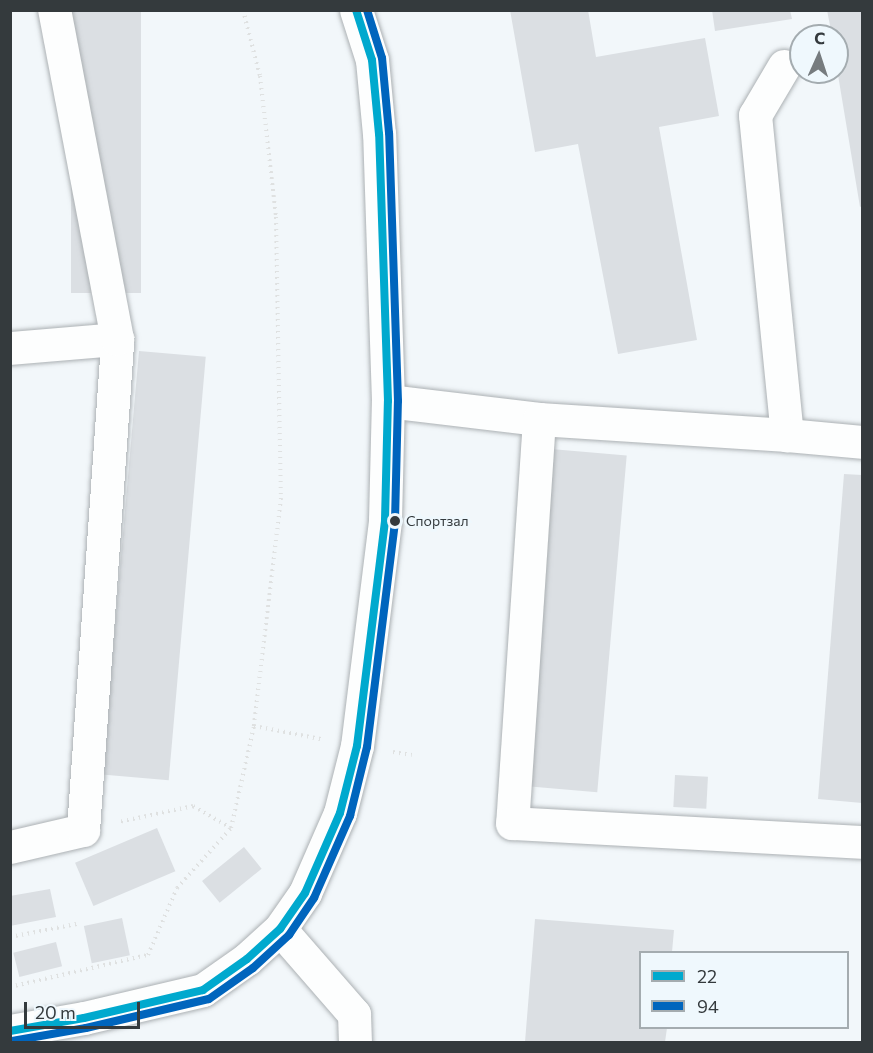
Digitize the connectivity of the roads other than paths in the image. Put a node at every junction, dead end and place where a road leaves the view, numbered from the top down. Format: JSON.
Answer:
{"nodes":[{"id":1,"x":54,"y":10,"type":"edge"},
{"id":2,"x":356,"y":10,"type":"edge"},
{"id":3,"x":784,"y":66,"type":"dead end"},
{"id":4,"x":117,"y":339,"type":"junction"},
{"id":5,"x":10,"y":348,"type":"edge"},
{"id":6,"x":388,"y":401,"type":"junction"},
{"id":7,"x":539,"y":419,"type":"junction"},
{"id":8,"x":787,"y":435,"type":"junction"},
{"id":9,"x":862,"y":442,"type":"edge"},
{"id":10,"x":862,"y":842,"type":"edge"},
{"id":11,"x":10,"y":847,"type":"edge"},
{"id":12,"x":280,"y":929,"type":"junction"},
{"id":13,"x":10,"y":1031,"type":"edge"},
{"id":14,"x":355,"y":1042,"type":"edge"}],
"edges":[{"from":1,"to":4,"type":"street"},
{"from":2,"to":6,"type":"street"},
{"from":3,"to":8,"type":"street"},
{"from":4,"to":5,"type":"street"},
{"from":4,"to":11,"type":"street"},
{"from":6,"to":7,"type":"street"},
{"from":6,"to":12,"type":"street"},
{"from":7,"to":8,"type":"street"},
{"from":7,"to":10,"type":"street"},
{"from":8,"to":9,"type":"street"},
{"from":12,"to":13,"type":"street"},
{"from":12,"to":14,"type":"street"}]}
